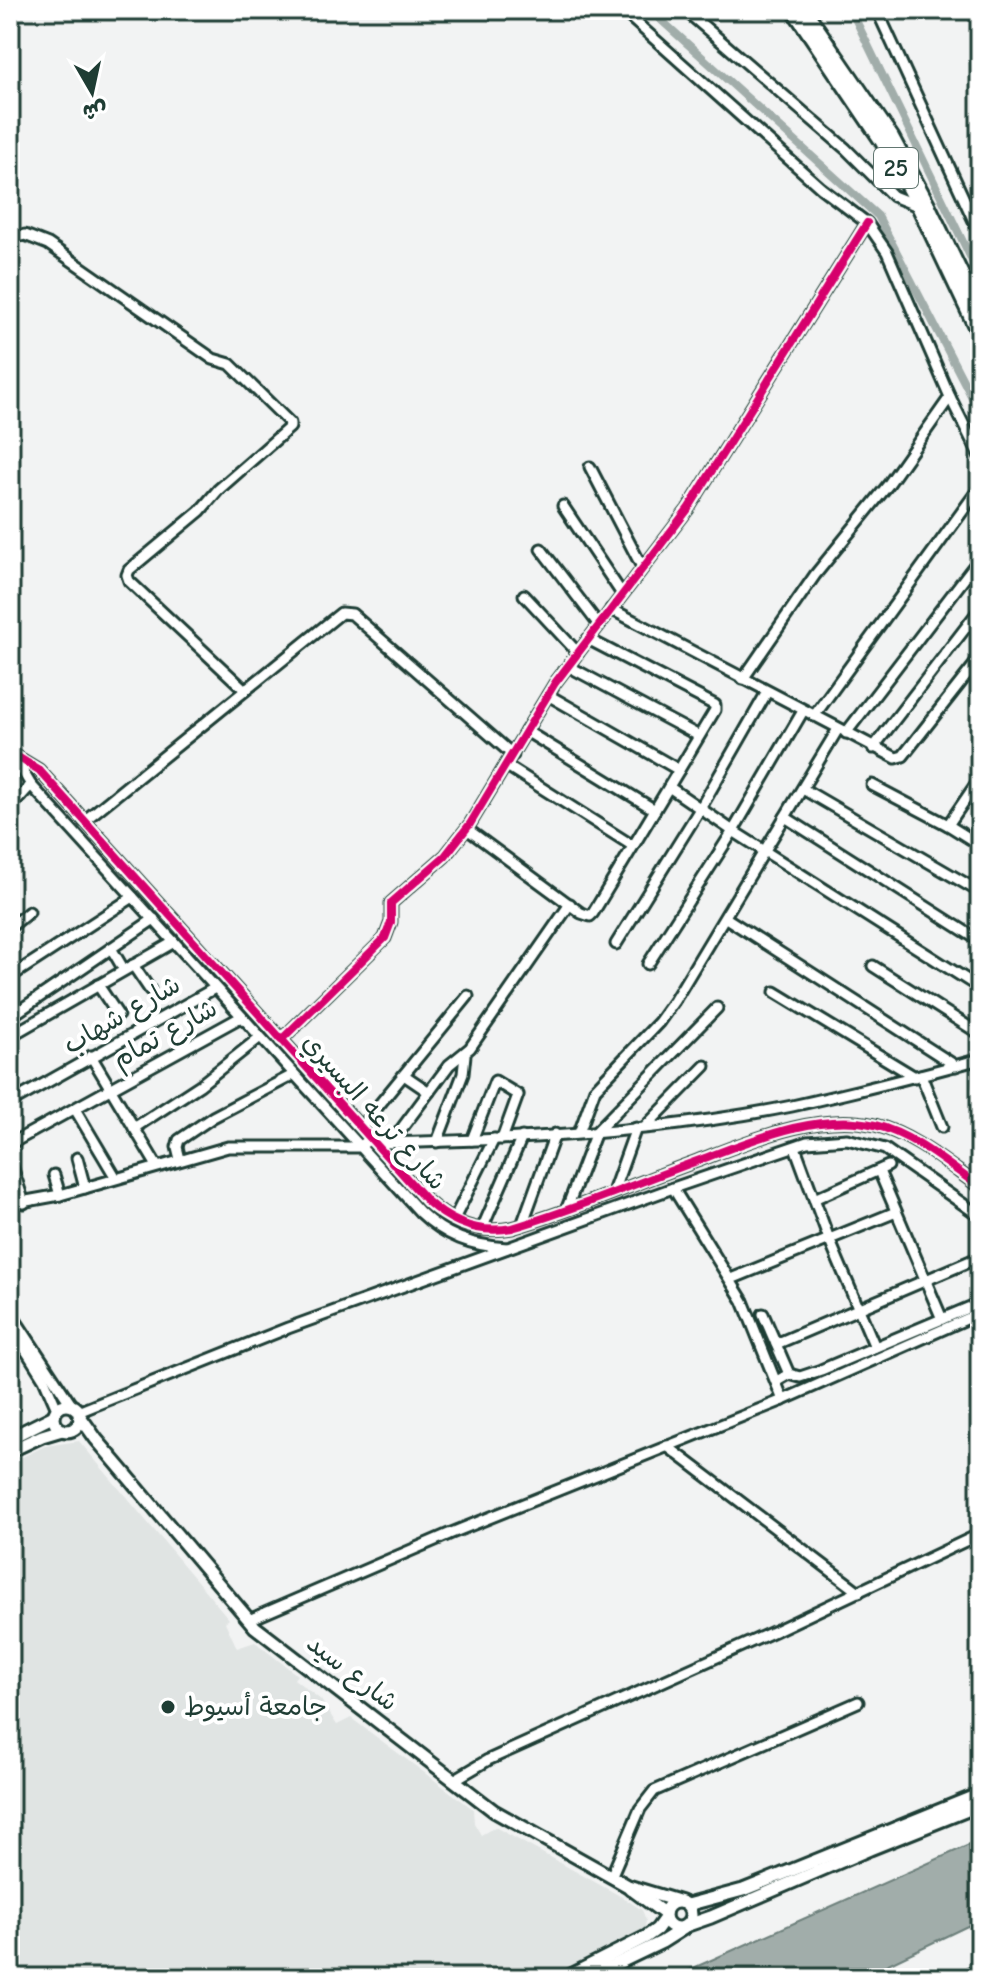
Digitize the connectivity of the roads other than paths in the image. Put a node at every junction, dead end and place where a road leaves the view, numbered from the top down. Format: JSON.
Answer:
{"nodes":[{"id":1,"x":622,"y":10,"type":"edge"},
{"id":2,"x":685,"y":10,"type":"edge"},
{"id":3,"x":793,"y":10,"type":"edge"},
{"id":4,"x":805,"y":10,"type":"edge"},
{"id":5,"x":877,"y":10,"type":"edge"},
{"id":6,"x":918,"y":206,"type":"junction"},
{"id":7,"x":867,"y":223,"type":"junction"},
{"id":8,"x":980,"y":234,"type":"edge"},
{"id":9,"x":10,"y":238,"type":"edge"},
{"id":10,"x":980,"y":312,"type":"edge"},
{"id":11,"x":980,"y":337,"type":"edge"},
{"id":12,"x":950,"y":397,"type":"junction"},
{"id":13,"x":980,"y":457,"type":"edge"},
{"id":14,"x":590,"y":467,"type":"dead end"},
{"id":15,"x":980,"y":487,"type":"edge"},
{"id":16,"x":563,"y":506,"type":"dead end"},
{"id":17,"x":541,"y":549,"type":"dead end"},
{"id":18,"x":980,"y":558,"type":"edge"},
{"id":19,"x":642,"y":567,"type":"junction"},
{"id":20,"x":622,"y":594,"type":"junction"},
{"id":21,"x":524,"y":595,"type":"dead end"},
{"id":22,"x":611,"y":609,"type":"junction"},
{"id":23,"x":980,"y":609,"type":"edge"},
{"id":24,"x":599,"y":625,"type":"junction"},
{"id":25,"x":588,"y":639,"type":"junction"},
{"id":26,"x":578,"y":653,"type":"junction"},
{"id":27,"x":980,"y":658,"type":"edge"},
{"id":28,"x":568,"y":666,"type":"junction"},
{"id":29,"x":743,"y":679,"type":"junction"},
{"id":30,"x":245,"y":690,"type":"junction"},
{"id":31,"x":767,"y":692,"type":"junction"},
{"id":32,"x":548,"y":695,"type":"junction"},
{"id":33,"x":803,"y":711,"type":"junction"},
{"id":34,"x":814,"y":716,"type":"junction"},
{"id":35,"x":526,"y":731,"type":"junction"},
{"id":36,"x":842,"y":731,"type":"junction"},
{"id":37,"x":699,"y":736,"type":"junction"},
{"id":38,"x":873,"y":748,"type":"junction"},
{"id":39,"x":13,"y":753,"type":"edge"},
{"id":40,"x":513,"y":755,"type":"junction"},
{"id":41,"x":507,"y":766,"type":"junction"},
{"id":42,"x":679,"y":770,"type":"junction"},
{"id":43,"x":980,"y":778,"type":"edge"},
{"id":44,"x":31,"y":785,"type":"junction"},
{"id":45,"x":872,"y":785,"type":"dead end"},
{"id":46,"x":669,"y":787,"type":"junction"},
{"id":47,"x":803,"y":789,"type":"junction"},
{"id":48,"x":10,"y":808,"type":"edge"},
{"id":49,"x":700,"y":809,"type":"junction"},
{"id":50,"x":655,"y":810,"type":"junction"},
{"id":51,"x":785,"y":817,"type":"junction"},
{"id":52,"x":84,"y":821,"type":"junction"},
{"id":53,"x":948,"y":825,"type":"junction"},
{"id":54,"x":467,"y":829,"type":"junction"},
{"id":55,"x":733,"y":831,"type":"junction"},
{"id":56,"x":980,"y":845,"type":"edge"},
{"id":57,"x":633,"y":846,"type":"junction"},
{"id":58,"x":764,"y":851,"type":"junction"},
{"id":59,"x":980,"y":892,"type":"edge"},
{"id":60,"x":133,"y":897,"type":"junction"},
{"id":61,"x":570,"y":904,"type":"junction"},
{"id":62,"x":29,"y":912,"type":"dead end"},
{"id":63,"x":726,"y":918,"type":"junction"},
{"id":64,"x":154,"y":919,"type":"junction"},
{"id":65,"x":10,"y":927,"type":"edge"},
{"id":66,"x":980,"y":941,"type":"edge"},
{"id":67,"x":174,"y":942,"type":"junction"},
{"id":68,"x":616,"y":944,"type":"dead end"},
{"id":69,"x":111,"y":948,"type":"junction"},
{"id":70,"x":648,"y":964,"type":"dead end"},
{"id":71,"x":873,"y":966,"type":"dead end"},
{"id":72,"x":129,"y":968,"type":"junction"},
{"id":73,"x":10,"y":977,"type":"edge"},
{"id":74,"x":98,"y":985,"type":"junction"},
{"id":75,"x":215,"y":988,"type":"junction"},
{"id":76,"x":980,"y":988,"type":"edge"},
{"id":77,"x":150,"y":990,"type":"dead end"},
{"id":78,"x":775,"y":992,"type":"dead end"},
{"id":79,"x":468,"y":996,"type":"dead end"},
{"id":80,"x":245,"y":1000,"type":"junction"},
{"id":81,"x":717,"y":1008,"type":"dead end"},
{"id":82,"x":237,"y":1013,"type":"junction"},
{"id":83,"x":118,"y":1015,"type":"dead end"},
{"id":84,"x":10,"y":1017,"type":"edge"},
{"id":85,"x":980,"y":1034,"type":"edge"},
{"id":86,"x":10,"y":1036,"type":"edge"},
{"id":87,"x":259,"y":1038,"type":"junction"},
{"id":88,"x":281,"y":1040,"type":"junction"},
{"id":89,"x":465,"y":1055,"type":"junction"},
{"id":90,"x":91,"y":1056,"type":"junction"},
{"id":91,"x":979,"y":1059,"type":"edge"},
{"id":92,"x":705,"y":1066,"type":"dead end"},
{"id":93,"x":956,"y":1066,"type":"junction"},
{"id":94,"x":293,"y":1075,"type":"junction"},
{"id":95,"x":404,"y":1075,"type":"junction"},
{"id":96,"x":918,"y":1076,"type":"junction"},
{"id":97,"x":980,"y":1087,"type":"edge"},
{"id":98,"x":112,"y":1089,"type":"junction"},
{"id":99,"x":429,"y":1092,"type":"junction"},
{"id":100,"x":10,"y":1103,"type":"edge"},
{"id":101,"x":75,"y":1109,"type":"junction"},
{"id":102,"x":361,"y":1127,"type":"junction"},
{"id":103,"x":641,"y":1127,"type":"junction"},
{"id":104,"x":942,"y":1127,"type":"dead end"},
{"id":105,"x":134,"y":1128,"type":"junction"},
{"id":106,"x":596,"y":1132,"type":"junction"},
{"id":107,"x":579,"y":1133,"type":"junction"},
{"id":108,"x":555,"y":1134,"type":"junction"},
{"id":109,"x":522,"y":1137,"type":"junction"},
{"id":110,"x":498,"y":1139,"type":"junction"},
{"id":111,"x":472,"y":1140,"type":"junction"},
{"id":112,"x":373,"y":1141,"type":"junction"},
{"id":113,"x":437,"y":1142,"type":"junction"},
{"id":114,"x":391,"y":1143,"type":"junction"},
{"id":115,"x":10,"y":1144,"type":"edge"},
{"id":116,"x":358,"y":1147,"type":"junction"},
{"id":117,"x":795,"y":1147,"type":"junction"},
{"id":118,"x":77,"y":1158,"type":"dead end"},
{"id":119,"x":180,"y":1159,"type":"junction"},
{"id":120,"x":10,"y":1160,"type":"edge"},
{"id":121,"x":157,"y":1166,"type":"junction"},
{"id":122,"x":54,"y":1175,"type":"dead end"},
{"id":123,"x":116,"y":1178,"type":"junction"},
{"id":124,"x":980,"y":1187,"type":"edge"},
{"id":125,"x":85,"y":1188,"type":"junction"},
{"id":126,"x":673,"y":1188,"type":"junction"},
{"id":127,"x":613,"y":1192,"type":"junction"},
{"id":128,"x":60,"y":1195,"type":"junction"},
{"id":129,"x":814,"y":1199,"type":"junction"},
{"id":130,"x":24,"y":1203,"type":"junction"},
{"id":131,"x":10,"y":1204,"type":"edge"},
{"id":132,"x":567,"y":1208,"type":"junction"},
{"id":133,"x":896,"y":1212,"type":"junction"},
{"id":134,"x":980,"y":1216,"type":"edge"},
{"id":135,"x":453,"y":1221,"type":"junction"},
{"id":136,"x":522,"y":1225,"type":"junction"},
{"id":137,"x":482,"y":1229,"type":"junction"},
{"id":138,"x":829,"y":1239,"type":"junction"},
{"id":139,"x":510,"y":1248,"type":"junction"},
{"id":140,"x":980,"y":1257,"type":"edge"},
{"id":141,"x":731,"y":1279,"type":"junction"},
{"id":142,"x":926,"y":1281,"type":"junction"},
{"id":143,"x":980,"y":1303,"type":"edge"},
{"id":144,"x":858,"y":1309,"type":"junction"},
{"id":145,"x":10,"y":1312,"type":"edge"},
{"id":146,"x":980,"y":1313,"type":"edge"},
{"id":147,"x":763,"y":1314,"type":"dead end"},
{"id":148,"x":942,"y":1319,"type":"junction"},
{"id":149,"x":10,"y":1325,"type":"edge"},
{"id":150,"x":776,"y":1344,"type":"junction"},
{"id":151,"x":875,"y":1347,"type":"junction"},
{"id":152,"x":789,"y":1374,"type":"junction"},
{"id":153,"x":777,"y":1381,"type":"junction"},
{"id":154,"x":783,"y":1400,"type":"junction"},
{"id":155,"x":76,"y":1411,"type":"junction"},
{"id":156,"x":56,"y":1412,"type":"junction"},
{"id":157,"x":66,"y":1430,"type":"junction"},
{"id":158,"x":10,"y":1438,"type":"edge"},
{"id":159,"x":96,"y":1439,"type":"junction"},
{"id":160,"x":667,"y":1446,"type":"junction"},
{"id":161,"x":10,"y":1451,"type":"edge"},
{"id":162,"x":980,"y":1534,"type":"edge"},
{"id":163,"x":859,"y":1592,"type":"junction"},
{"id":164,"x":256,"y":1621,"type":"junction"},
{"id":165,"x":858,"y":1702,"type":"dead end"},
{"id":166,"x":454,"y":1780,"type":"junction"},
{"id":167,"x":980,"y":1794,"type":"edge"},
{"id":168,"x":980,"y":1805,"type":"edge"},
{"id":169,"x":611,"y":1877,"type":"junction"},
{"id":170,"x":628,"y":1886,"type":"junction"},
{"id":171,"x":684,"y":1903,"type":"junction"},
{"id":172,"x":665,"y":1916,"type":"junction"},
{"id":173,"x":686,"y":1926,"type":"junction"},
{"id":174,"x":980,"y":1968,"type":"edge"},
{"id":175,"x":565,"y":1978,"type":"edge"},
{"id":176,"x":587,"y":1978,"type":"edge"},
{"id":177,"x":960,"y":1978,"type":"edge"}],
"edges":[{"from":1,"to":7,"type":"street"},
{"from":2,"to":6,"type":"street"},
{"from":3,"to":6,"type":"highway","number":"25"},
{"from":4,"to":10,"type":"highway","number":"25"},
{"from":5,"to":8,"type":"street"},
{"from":6,"to":11,"type":"highway","number":"25"},
{"from":7,"to":12,"type":"street"},
{"from":7,"to":19,"type":"street"},
{"from":9,"to":30,"type":"street"},
{"from":12,"to":13,"type":"street"},
{"from":12,"to":29,"type":"street"},
{"from":14,"to":19,"type":"street"},
{"from":15,"to":34,"type":"street"},
{"from":16,"to":20,"type":"street"},
{"from":17,"to":24,"type":"street"},
{"from":18,"to":36,"type":"street"},
{"from":19,"to":20,"type":"street"},
{"from":20,"to":22,"type":"street"},
{"from":21,"to":26,"type":"street"},
{"from":22,"to":24,"type":"street"},
{"from":22,"to":29,"type":"street"},
{"from":23,"to":38,"type":"street"},
{"from":24,"to":25,"type":"street"},
{"from":25,"to":26,"type":"street"},
{"from":25,"to":37,"type":"street"},
{"from":26,"to":28,"type":"street"},
{"from":27,"to":38,"type":"street"},
{"from":28,"to":32,"type":"street"},
{"from":28,"to":37,"type":"street"},
{"from":29,"to":31,"type":"street"},
{"from":30,"to":40,"type":"street"},
{"from":30,"to":52,"type":"street"},
{"from":31,"to":33,"type":"street"},
{"from":31,"to":49,"type":"street"},
{"from":32,"to":35,"type":"street"},
{"from":32,"to":42,"type":"street"},
{"from":33,"to":34,"type":"street"},
{"from":33,"to":55,"type":"street"},
{"from":34,"to":36,"type":"street"},
{"from":35,"to":40,"type":"street"},
{"from":35,"to":50,"type":"street"},
{"from":36,"to":38,"type":"street"},
{"from":36,"to":47,"type":"street"},
{"from":37,"to":42,"type":"street"},
{"from":39,"to":44,"type":"street","name":"شارع ترعه البسيري"},
{"from":39,"to":52,"type":"street","name":"شارع ترعه البسيري"},
{"from":40,"to":41,"type":"street"},
{"from":41,"to":54,"type":"street"},
{"from":41,"to":57,"type":"street"},
{"from":42,"to":46,"type":"street"},
{"from":43,"to":53,"type":"street"},
{"from":44,"to":48,"type":"street"},
{"from":44,"to":60,"type":"street","name":"شارع ترعه البسيري"},
{"from":45,"to":53,"type":"street"},
{"from":46,"to":49,"type":"street"},
{"from":46,"to":50,"type":"street"},
{"from":47,"to":51,"type":"street"},
{"from":47,"to":59,"type":"street"},
{"from":49,"to":55,"type":"street"},
{"from":49,"to":68,"type":"street"},
{"from":50,"to":57,"type":"street"},
{"from":51,"to":58,"type":"street"},
{"from":51,"to":66,"type":"street"},
{"from":52,"to":80,"type":"street","name":"شارع ترعه البسيري"},
{"from":53,"to":56,"type":"street"},
{"from":54,"to":61,"type":"street"},
{"from":54,"to":88,"type":"street"},
{"from":55,"to":58,"type":"street"},
{"from":55,"to":70,"type":"street"},
{"from":57,"to":61,"type":"street"},
{"from":58,"to":63,"type":"street"},
{"from":58,"to":76,"type":"street"},
{"from":60,"to":64,"type":"street","name":"شارع ترعه البسيري"},
{"from":60,"to":73,"type":"street"},
{"from":61,"to":89,"type":"street"},
{"from":62,"to":65,"type":"street"},
{"from":63,"to":93,"type":"street"},
{"from":63,"to":107,"type":"street"},
{"from":64,"to":67,"type":"street","name":"شارع ترعه البسيري"},
{"from":64,"to":69,"type":"street"},
{"from":67,"to":72,"type":"street"},
{"from":67,"to":75,"type":"street","name":"شارع ترعه البسيري"},
{"from":69,"to":72,"type":"street"},
{"from":69,"to":84,"type":"street"},
{"from":71,"to":85,"type":"street"},
{"from":72,"to":74,"type":"street"},
{"from":72,"to":77,"type":"street"},
{"from":74,"to":83,"type":"street"},
{"from":74,"to":86,"type":"street"},
{"from":75,"to":82,"type":"street","name":"شارع ترعه البسيري"},
{"from":75,"to":90,"type":"street","name":"شارع شهاب"},
{"from":78,"to":96,"type":"street"},
{"from":79,"to":95,"type":"street"},
{"from":80,"to":82,"type":"street","name":"شارع تمام"},
{"from":80,"to":88,"type":"street","name":"شارع ترعه البسيري"},
{"from":81,"to":106,"type":"street"},
{"from":82,"to":87,"type":"street","name":"شارع ترعه البسيري"},
{"from":82,"to":98,"type":"street","name":"شارع تمام"},
{"from":87,"to":94,"type":"street","name":"شارع ترعه البسيري"},
{"from":87,"to":105,"type":"street"},
{"from":88,"to":102,"type":"street","name":"شارع ترعه البسيري"},
{"from":89,"to":99,"type":"street"},
{"from":89,"to":113,"type":"street"},
{"from":90,"to":98,"type":"street"},
{"from":90,"to":100,"type":"street","name":"شارع شهاب"},
{"from":91,"to":93,"type":"street"},
{"from":91,"to":97,"type":"street"},
{"from":92,"to":103,"type":"street"},
{"from":93,"to":96,"type":"street"},
{"from":94,"to":116,"type":"street","name":"شارع ترعه البسيري"},
{"from":94,"to":119,"type":"street"},
{"from":95,"to":99,"type":"street"},
{"from":95,"to":102,"type":"street"},
{"from":96,"to":103,"type":"street"},
{"from":96,"to":104,"type":"street"},
{"from":98,"to":101,"type":"street","name":"شارع تمام"},
{"from":98,"to":105,"type":"street"},
{"from":99,"to":114,"type":"street"},
{"from":101,"to":115,"type":"street","name":"شارع تمام"},
{"from":101,"to":123,"type":"street"},
{"from":102,"to":112,"type":"street","name":"شارع ترعه البسيري"},
{"from":103,"to":106,"type":"street"},
{"from":103,"to":127,"type":"street"},
{"from":105,"to":121,"type":"street"},
{"from":106,"to":107,"type":"street"},
{"from":106,"to":132,"type":"street"},
{"from":107,"to":108,"type":"street"},
{"from":108,"to":109,"type":"street"},
{"from":108,"to":136,"type":"street"},
{"from":109,"to":110,"type":"street"},
{"from":109,"to":137,"type":"street"},
{"from":110,"to":111,"type":"street"},
{"from":110,"to":111,"type":"street"},
{"from":110,"to":135,"type":"street"},
{"from":111,"to":113,"type":"street"},
{"from":112,"to":114,"type":"street"},
{"from":112,"to":116,"type":"street"},
{"from":112,"to":135,"type":"street","name":"شارع ترعه البسيري"},
{"from":113,"to":114,"type":"street"},
{"from":116,"to":119,"type":"street"},
{"from":116,"to":139,"type":"street","name":"شارع ترعه البسيري"},
{"from":117,"to":126,"type":"street"},
{"from":117,"to":129,"type":"street"},
{"from":117,"to":134,"type":"street"},
{"from":118,"to":125,"type":"street"},
{"from":119,"to":121,"type":"street"},
{"from":120,"to":130,"type":"street"},
{"from":121,"to":123,"type":"street"},
{"from":122,"to":128,"type":"street"},
{"from":123,"to":125,"type":"street"},
{"from":124,"to":127,"type":"street","name":"شارع ترعه البسيري"},
{"from":125,"to":128,"type":"street"},
{"from":126,"to":139,"type":"street"},
{"from":126,"to":141,"type":"street"},
{"from":127,"to":132,"type":"street","name":"شارع ترعه البسيري"},
{"from":128,"to":130,"type":"street"},
{"from":129,"to":133,"type":"street"},
{"from":129,"to":138,"type":"street"},
{"from":130,"to":131,"type":"street"},
{"from":132,"to":136,"type":"street","name":"شارع ترعه البسيري"},
{"from":133,"to":138,"type":"street"},
{"from":133,"to":142,"type":"street"},
{"from":135,"to":137,"type":"street","name":"شارع ترعه البسيري"},
{"from":136,"to":137,"type":"street","name":"شارع ترعه البسيري"},
{"from":138,"to":141,"type":"street"},
{"from":138,"to":144,"type":"street"},
{"from":139,"to":155,"type":"street"},
{"from":140,"to":142,"type":"street"},
{"from":141,"to":153,"type":"street"},
{"from":142,"to":144,"type":"street"},
{"from":142,"to":148,"type":"street"},
{"from":143,"to":148,"type":"street"},
{"from":144,"to":150,"type":"street"},
{"from":144,"to":151,"type":"street"},
{"from":145,"to":155,"type":"street","name":"شارع سيد"},
{"from":146,"to":154,"type":"street"},
{"from":147,"to":150,"type":"street"},
{"from":148,"to":151,"type":"street"},
{"from":149,"to":156,"type":"street"},
{"from":150,"to":152,"type":"street"},
{"from":151,"to":152,"type":"street"},
{"from":152,"to":153,"type":"street"},
{"from":153,"to":154,"type":"street"},
{"from":154,"to":160,"type":"street"},
{"from":155,"to":156,"type":"main road"},
{"from":155,"to":157,"type":"main road"},
{"from":155,"to":159,"type":"main road","name":"شارع سيد"},
{"from":156,"to":157,"type":"main road"},
{"from":156,"to":158,"type":"main road"},
{"from":157,"to":159,"type":"main road"},
{"from":157,"to":161,"type":"main road"},
{"from":159,"to":164,"type":"main road","name":"شارع سيد"},
{"from":160,"to":163,"type":"street"},
{"from":160,"to":164,"type":"street"},
{"from":162,"to":163,"type":"street"},
{"from":163,"to":166,"type":"street"},
{"from":164,"to":166,"type":"main road","name":"شارع سيد"},
{"from":165,"to":169,"type":"street"},
{"from":166,"to":169,"type":"main road","name":"شارع سيد"},
{"from":167,"to":171,"type":"main road"},
{"from":168,"to":173,"type":"main road"},
{"from":169,"to":170,"type":"main road","name":"شارع سيد"},
{"from":170,"to":171,"type":"main road","name":"شارع سيد"},
{"from":170,"to":172,"type":"main road","name":"شارع سيد"},
{"from":171,"to":172,"type":"main road"},
{"from":171,"to":173,"type":"main road"},
{"from":172,"to":173,"type":"main road"},
{"from":172,"to":175,"type":"main road"},
{"from":173,"to":176,"type":"main road"},
{"from":174,"to":177,"type":"street"}]}
